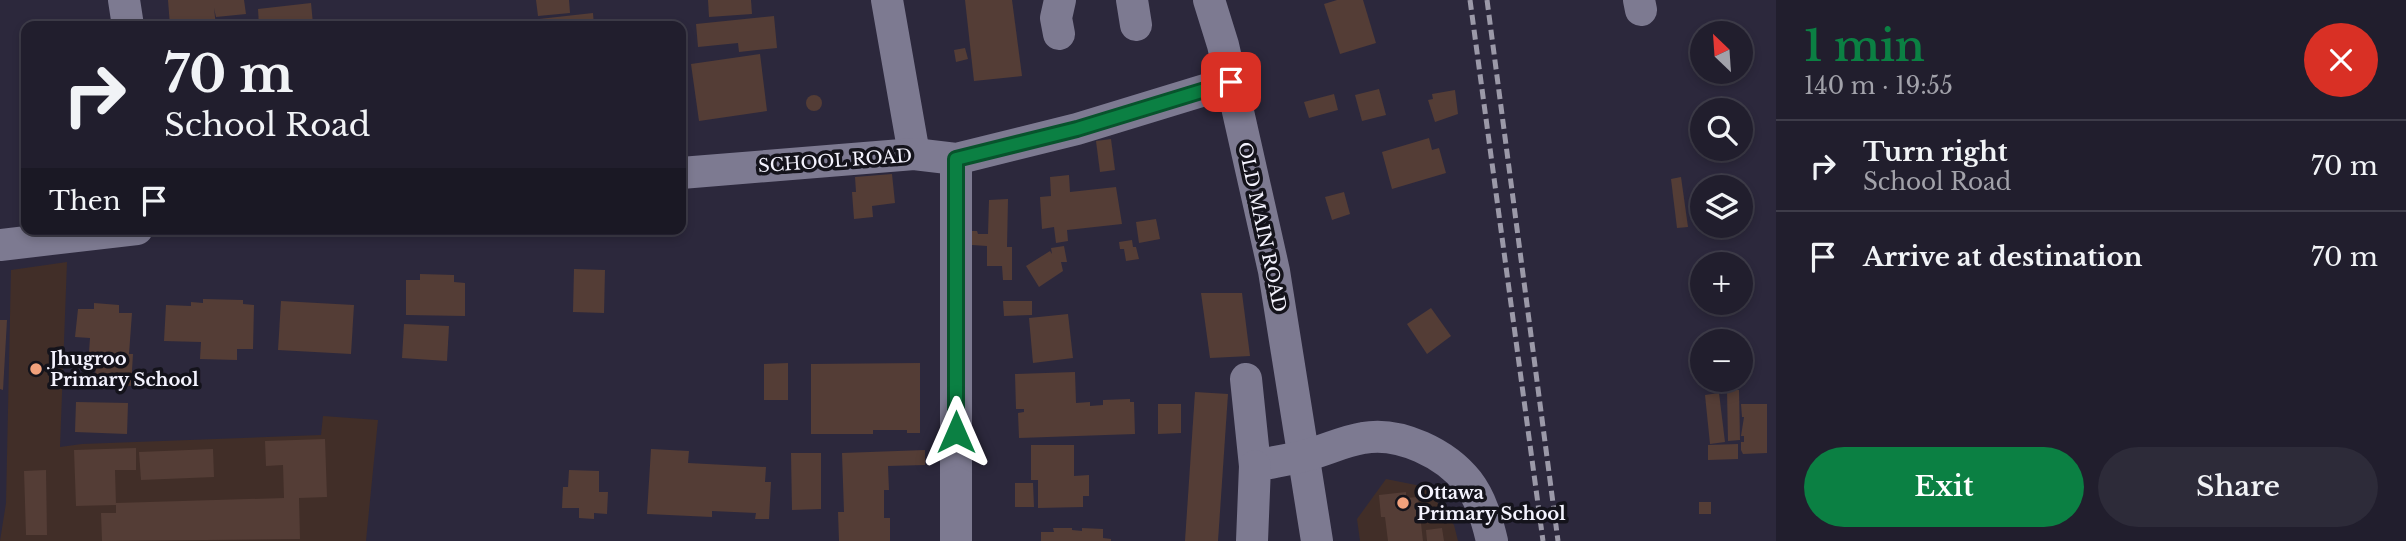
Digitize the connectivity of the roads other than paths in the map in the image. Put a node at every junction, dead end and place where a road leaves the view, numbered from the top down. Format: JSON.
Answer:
{"nodes":[{"id":1,"x":124,"y":0,"type":"edge"},
{"id":2,"x":887,"y":0,"type":"edge"},
{"id":3,"x":1060,"y":0,"type":"edge"},
{"id":4,"x":1209,"y":0,"type":"edge"},
{"id":5,"x":127,"y":21,"type":"edge"},
{"id":6,"x":1059,"y":34,"type":"dead end"},
{"id":7,"x":1231,"y":82,"type":"junction"},
{"id":8,"x":1194,"y":92,"type":"junction"},
{"id":9,"x":1242,"y":130,"type":"junction"},
{"id":10,"x":914,"y":154,"type":"junction"},
{"id":11,"x":956,"y":159,"type":"junction"},
{"id":12,"x":686,"y":173,"type":"edge"},
{"id":13,"x":86,"y":235,"type":"edge"},
{"id":14,"x":0,"y":245,"type":"edge"},
{"id":15,"x":1246,"y":379,"type":"dead end"},
{"id":16,"x":1305,"y":456,"type":"junction"},
{"id":17,"x":1255,"y":466,"type":"junction"},
{"id":18,"x":956,"y":541,"type":"edge"},
{"id":19,"x":1252,"y":541,"type":"edge"},
{"id":20,"x":1317,"y":541,"type":"edge"},
{"id":21,"x":1492,"y":541,"type":"edge"}],
"edges":[{"from":1,"to":5,"type":"street"},
{"from":2,"to":10,"type":"street"},
{"from":3,"to":6,"type":"street"},
{"from":4,"to":7,"type":"street","name":"OLD MAIN ROAD"},
{"from":7,"to":8,"type":"street","name":"SCHOOL ROAD"},
{"from":7,"to":9,"type":"street","name":"OLD MAIN ROAD"},
{"from":8,"to":9,"type":"street"},
{"from":8,"to":11,"type":"street","name":"SCHOOL ROAD"},
{"from":9,"to":16,"type":"street","name":"OLD MAIN ROAD"},
{"from":10,"to":11,"type":"street","name":"SCHOOL ROAD"},
{"from":10,"to":12,"type":"street","name":"SCHOOL ROAD"},
{"from":11,"to":18,"type":"street"},
{"from":13,"to":14,"type":"street"},
{"from":15,"to":17,"type":"street"},
{"from":16,"to":17,"type":"street"},
{"from":16,"to":20,"type":"street","name":"OLD MAIN ROAD"},
{"from":16,"to":21,"type":"street"},
{"from":17,"to":19,"type":"street"}]}
